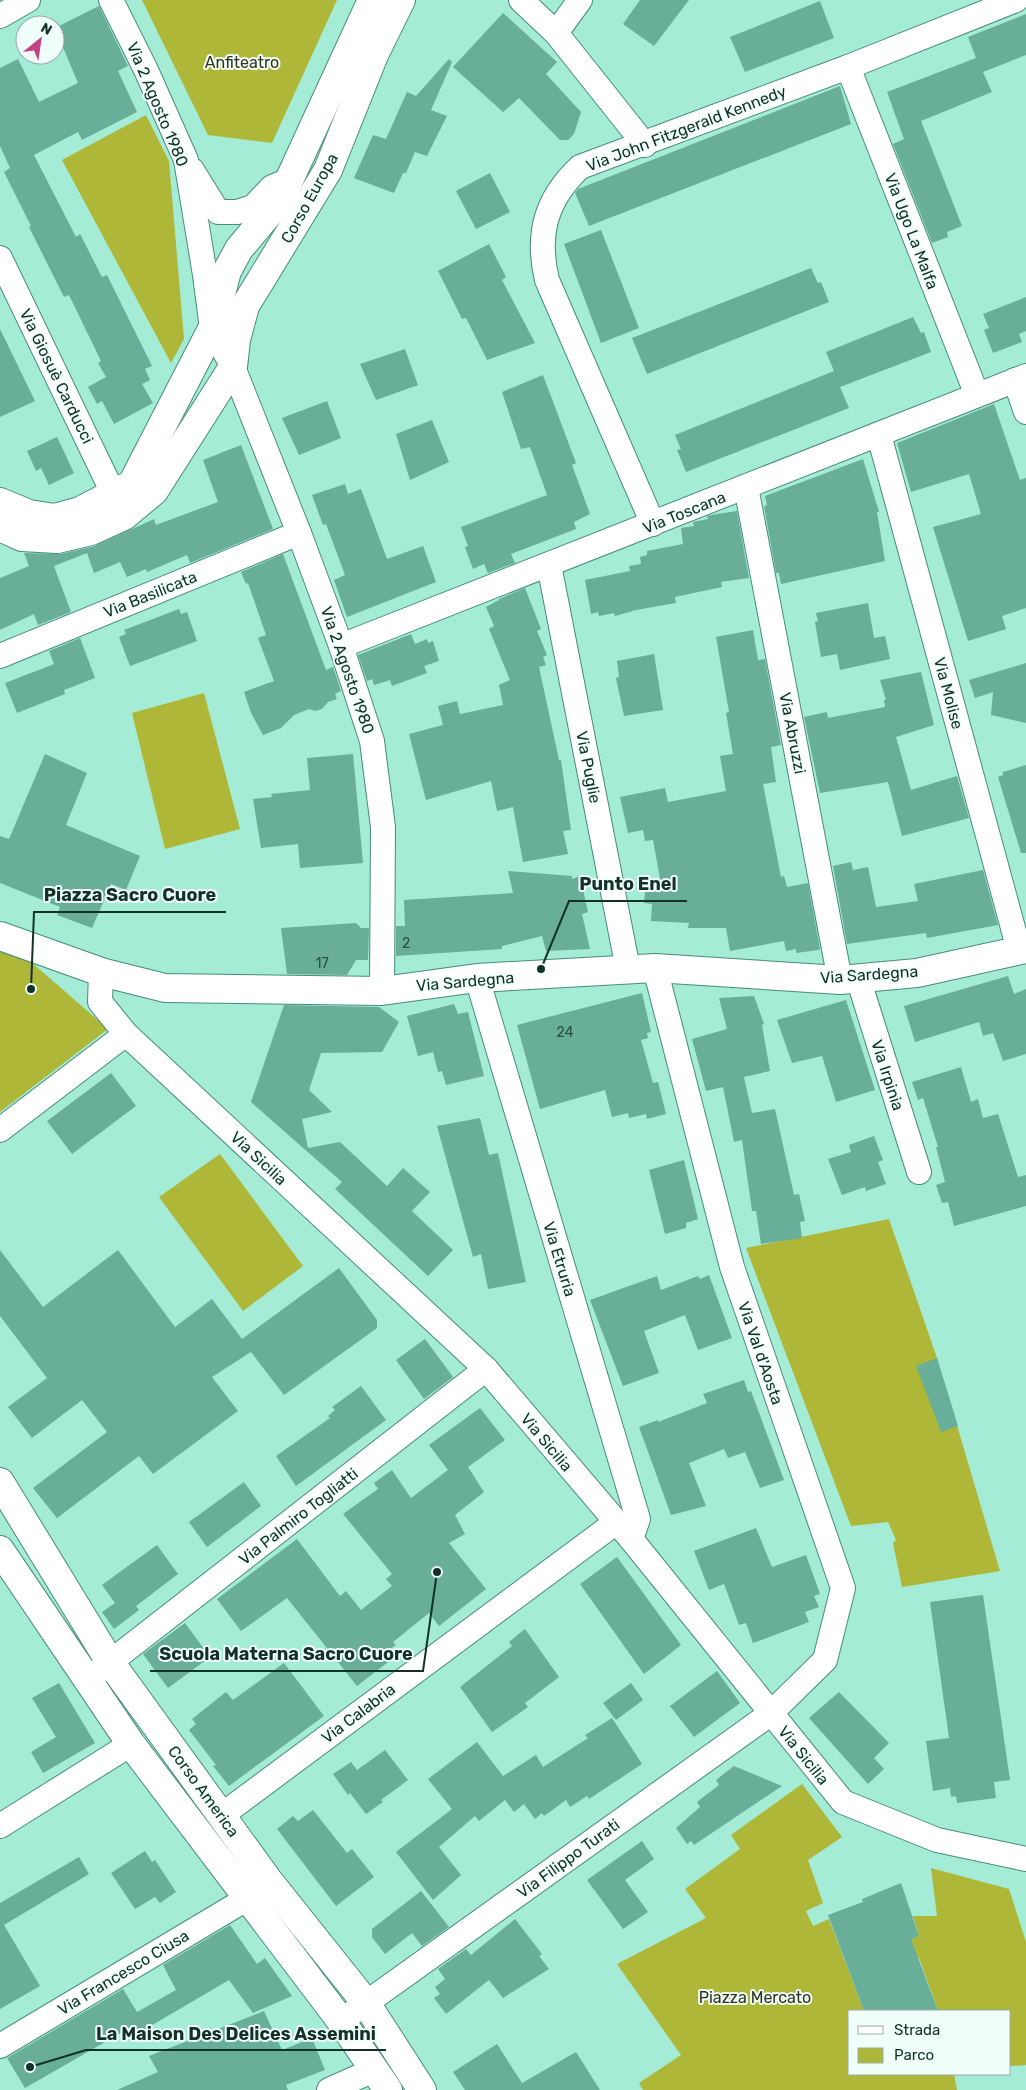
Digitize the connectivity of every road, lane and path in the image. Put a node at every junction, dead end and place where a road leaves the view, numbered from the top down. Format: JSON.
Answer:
{"nodes":[{"id":1,"x":28,"y":0,"type":"edge"},
{"id":2,"x":111,"y":0,"type":"edge"},
{"id":3,"x":372,"y":0,"type":"edge"},
{"id":4,"x":401,"y":0,"type":"edge"},
{"id":5,"x":521,"y":0,"type":"edge"},
{"id":6,"x":580,"y":0,"type":"edge"},
{"id":7,"x":1016,"y":0,"type":"edge"},
{"id":8,"x":0,"y":16,"type":"edge"},
{"id":9,"x":556,"y":33,"type":"junction"},
{"id":10,"x":848,"y":68,"type":"junction"},
{"id":11,"x":645,"y":145,"type":"junction"},
{"id":12,"x":186,"y":160,"type":"junction"},
{"id":13,"x":289,"y":180,"type":"junction"},
{"id":14,"x":0,"y":258,"type":"edge"},
{"id":15,"x":212,"y":329,"type":"junction"},
{"id":16,"x":233,"y":367,"type":"junction"},
{"id":17,"x":1021,"y":378,"type":"edge"},
{"id":18,"x":977,"y":395,"type":"junction"},
{"id":19,"x":1026,"y":412,"type":"edge"},
{"id":20,"x":879,"y":435,"type":"junction"},
{"id":21,"x":746,"y":487,"type":"junction"},
{"id":22,"x":114,"y":495,"type":"junction"},
{"id":23,"x":0,"y":502,"type":"edge"},
{"id":24,"x":653,"y":524,"type":"junction"},
{"id":25,"x":0,"y":527,"type":"edge"},
{"id":26,"x":300,"y":533,"type":"junction"},
{"id":27,"x":549,"y":565,"type":"junction"},
{"id":28,"x":342,"y":646,"type":"junction"},
{"id":29,"x":0,"y":656,"type":"edge"},
{"id":30,"x":0,"y":936,"type":"edge"},
{"id":31,"x":1023,"y":950,"type":"edge"},
{"id":32,"x":641,"y":968,"type":"junction"},
{"id":33,"x":101,"y":972,"type":"junction"},
{"id":34,"x":477,"y":978,"type":"junction"},
{"id":35,"x":849,"y":979,"type":"junction"},
{"id":36,"x":382,"y":991,"type":"junction"},
{"id":37,"x":126,"y":1034,"type":"junction"},
{"id":38,"x":0,"y":1130,"type":"edge"},
{"id":39,"x":919,"y":1172,"type":"dead end"},
{"id":40,"x":486,"y":1369,"type":"junction"},
{"id":41,"x":0,"y":1482,"type":"edge"},
{"id":42,"x":623,"y":1531,"type":"junction"},
{"id":43,"x":0,"y":1550,"type":"edge"},
{"id":44,"x":110,"y":1662,"type":"junction"},
{"id":45,"x":86,"y":1680,"type":"junction"},
{"id":46,"x":770,"y":1714,"type":"junction"},
{"id":47,"x":131,"y":1744,"type":"junction"},
{"id":48,"x":222,"y":1815,"type":"junction"},
{"id":49,"x":0,"y":1826,"type":"edge"},
{"id":50,"x":1026,"y":1858,"type":"edge"},
{"id":51,"x":268,"y":1880,"type":"junction"},
{"id":52,"x":247,"y":1898,"type":"junction"},
{"id":53,"x":366,"y":2003,"type":"junction"},
{"id":54,"x":341,"y":2021,"type":"junction"},
{"id":55,"x":0,"y":2046,"type":"edge"},
{"id":56,"x":381,"y":2080,"type":"edge"},
{"id":57,"x":329,"y":2090,"type":"edge"},
{"id":58,"x":422,"y":2090,"type":"edge"}],
"edges":[{"from":1,"to":8,"type":"street"},
{"from":2,"to":12,"type":"street","name":"Via 2 Agosto 1980"},
{"from":3,"to":13,"type":"street","name":"Corso Europa"},
{"from":4,"to":16,"type":"street","name":"Corso Europa"},
{"from":5,"to":9,"type":"street"},
{"from":6,"to":9,"type":"street"},
{"from":7,"to":10,"type":"street","name":"Via John Fitzgerald Kennedy"},
{"from":9,"to":11,"type":"street"},
{"from":10,"to":11,"type":"street","name":"Via John Fitzgerald Kennedy"},
{"from":10,"to":18,"type":"street","name":"Via Ugo La Malfa"},
{"from":11,"to":24,"type":"street","name":"Via John Fitzgerald Kennedy"},
{"from":12,"to":13,"type":"street","name":"Corso Europa"},
{"from":12,"to":15,"type":"street","name":"Via 2 Agosto 1980"},
{"from":13,"to":15,"type":"street","name":"Corso Europa"},
{"from":14,"to":22,"type":"street","name":"Via Giosuè Carducci"},
{"from":15,"to":16,"type":"street"},
{"from":15,"to":22,"type":"street","name":"Corso Europa"},
{"from":16,"to":25,"type":"street","name":"Corso Europa"},
{"from":16,"to":26,"type":"street","name":"Via 2 Agosto 1980"},
{"from":17,"to":18,"type":"street","name":"Via Toscana"},
{"from":17,"to":19,"type":"street"},
{"from":18,"to":20,"type":"street","name":"Via Toscana"},
{"from":20,"to":21,"type":"street","name":"Via Toscana"},
{"from":20,"to":31,"type":"street","name":"Via Molise"},
{"from":21,"to":24,"type":"street","name":"Via Toscana"},
{"from":21,"to":35,"type":"street","name":"Via Abruzzi"},
{"from":22,"to":23,"type":"street","name":"Corso Europa"},
{"from":24,"to":27,"type":"street","name":"Via Toscana"},
{"from":26,"to":28,"type":"street","name":"Via 2 Agosto 1980"},
{"from":26,"to":29,"type":"street","name":"Via Basilicata"},
{"from":27,"to":28,"type":"street","name":"Via Toscana"},
{"from":27,"to":32,"type":"street","name":"Via Puglie"},
{"from":28,"to":36,"type":"street","name":"Via 2 Agosto 1980"},
{"from":30,"to":33,"type":"street","name":"Via Sardegna"},
{"from":31,"to":35,"type":"street","name":"Via Sardegna"},
{"from":32,"to":34,"type":"street","name":"Via Sardegna"},
{"from":32,"to":35,"type":"street","name":"Via Sardegna"},
{"from":32,"to":46,"type":"street","name":"Via Val d'Aosta"},
{"from":33,"to":36,"type":"street","name":"Via Sardegna"},
{"from":33,"to":37,"type":"street","name":"Via Sicilia"},
{"from":34,"to":36,"type":"street","name":"Via Sardegna"},
{"from":34,"to":42,"type":"street","name":"Via Etruria"},
{"from":35,"to":39,"type":"street","name":"Via Irpinia"},
{"from":37,"to":38,"type":"street"},
{"from":37,"to":40,"type":"street","name":"Via Sicilia"},
{"from":40,"to":42,"type":"street","name":"Via Sicilia"},
{"from":40,"to":44,"type":"street","name":"Via Palmiro Togliatti"},
{"from":41,"to":44,"type":"street","name":"Corso America"},
{"from":42,"to":46,"type":"street","name":"Via Sicilia"},
{"from":42,"to":48,"type":"street","name":"Via Calabria"},
{"from":43,"to":45,"type":"street","name":"Corso America"},
{"from":44,"to":45,"type":"street","name":"Via Palmiro Togliatti"},
{"from":44,"to":48,"type":"street","name":"Corso America"},
{"from":45,"to":47,"type":"street","name":"Corso America"},
{"from":46,"to":50,"type":"street","name":"Via Sicilia"},
{"from":46,"to":53,"type":"street","name":"Via Filippo Turati"},
{"from":47,"to":49,"type":"street"},
{"from":47,"to":52,"type":"street","name":"Corso America"},
{"from":48,"to":51,"type":"street","name":"Corso America"},
{"from":51,"to":52,"type":"street","name":"Via Francesco Ciusa"},
{"from":51,"to":53,"type":"street","name":"Corso America"},
{"from":52,"to":54,"type":"street","name":"Corso America"},
{"from":52,"to":55,"type":"street","name":"Via Francesco Ciusa"},
{"from":53,"to":54,"type":"street","name":"Via Filippo Turati"},
{"from":53,"to":58,"type":"street","name":"Corso America"},
{"from":54,"to":56,"type":"street","name":"Corso America"},
{"from":56,"to":57,"type":"street"}]}
